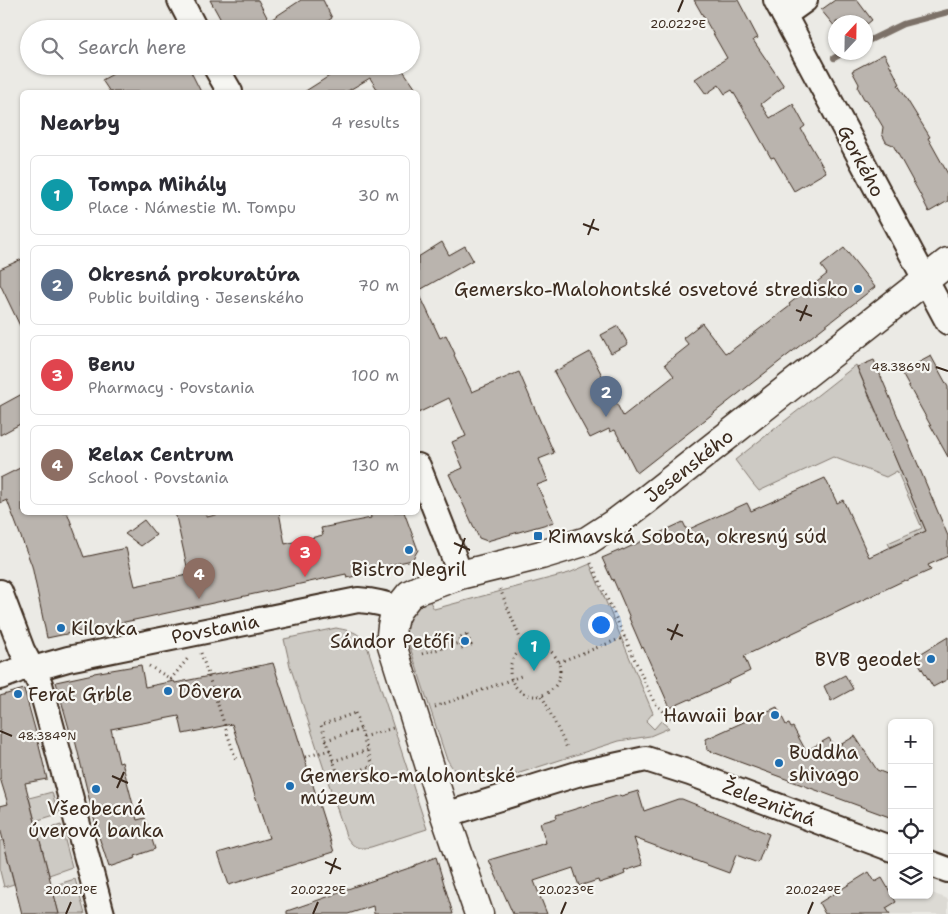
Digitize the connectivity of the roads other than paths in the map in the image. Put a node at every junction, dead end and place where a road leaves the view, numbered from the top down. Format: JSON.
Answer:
{"nodes":[{"id":1,"x":180,"y":0,"type":"edge"},
{"id":2,"x":805,"y":0,"type":"edge"},
{"id":3,"x":780,"y":8,"type":"edge"},
{"id":4,"x":190,"y":20,"type":"edge"},
{"id":5,"x":221,"y":75,"type":"edge"},
{"id":6,"x":229,"y":90,"type":"edge"},
{"id":7,"x":948,"y":262,"type":"edge"},
{"id":8,"x":925,"y":280,"type":"junction"},
{"id":9,"x":948,"y":322,"type":"edge"},
{"id":10,"x":420,"y":471,"type":"edge"},
{"id":11,"x":460,"y":575,"type":"junction"},
{"id":12,"x":0,"y":592,"type":"edge"},
{"id":13,"x":398,"y":609,"type":"junction"},
{"id":14,"x":16,"y":672,"type":"edge"},
{"id":15,"x":445,"y":815,"type":"junction"},
{"id":16,"x":888,"y":847,"type":"edge"},
{"id":17,"x":933,"y":864,"type":"edge"},
{"id":18,"x":948,"y":870,"type":"edge"},
{"id":19,"x":102,"y":914,"type":"edge"},
{"id":20,"x":479,"y":914,"type":"edge"}],
"edges":[{"from":1,"to":4,"type":"street"},
{"from":2,"to":3,"type":"street"},
{"from":3,"to":8,"type":"street","name":"Gorkého"},
{"from":5,"to":6,"type":"street"},
{"from":7,"to":8,"type":"street","name":"Jesenského"},
{"from":8,"to":9,"type":"street","name":"Gorkého"},
{"from":8,"to":11,"type":"street","name":"Jesenského"},
{"from":10,"to":11,"type":"street"},
{"from":11,"to":13,"type":"street","name":"Jesenského"},
{"from":12,"to":14,"type":"street"},
{"from":13,"to":14,"type":"street","name":"Povstania"},
{"from":13,"to":15,"type":"street"},
{"from":14,"to":19,"type":"street"},
{"from":15,"to":16,"type":"street","name":"Železničná"},
{"from":15,"to":20,"type":"street"},
{"from":17,"to":18,"type":"street"}]}
